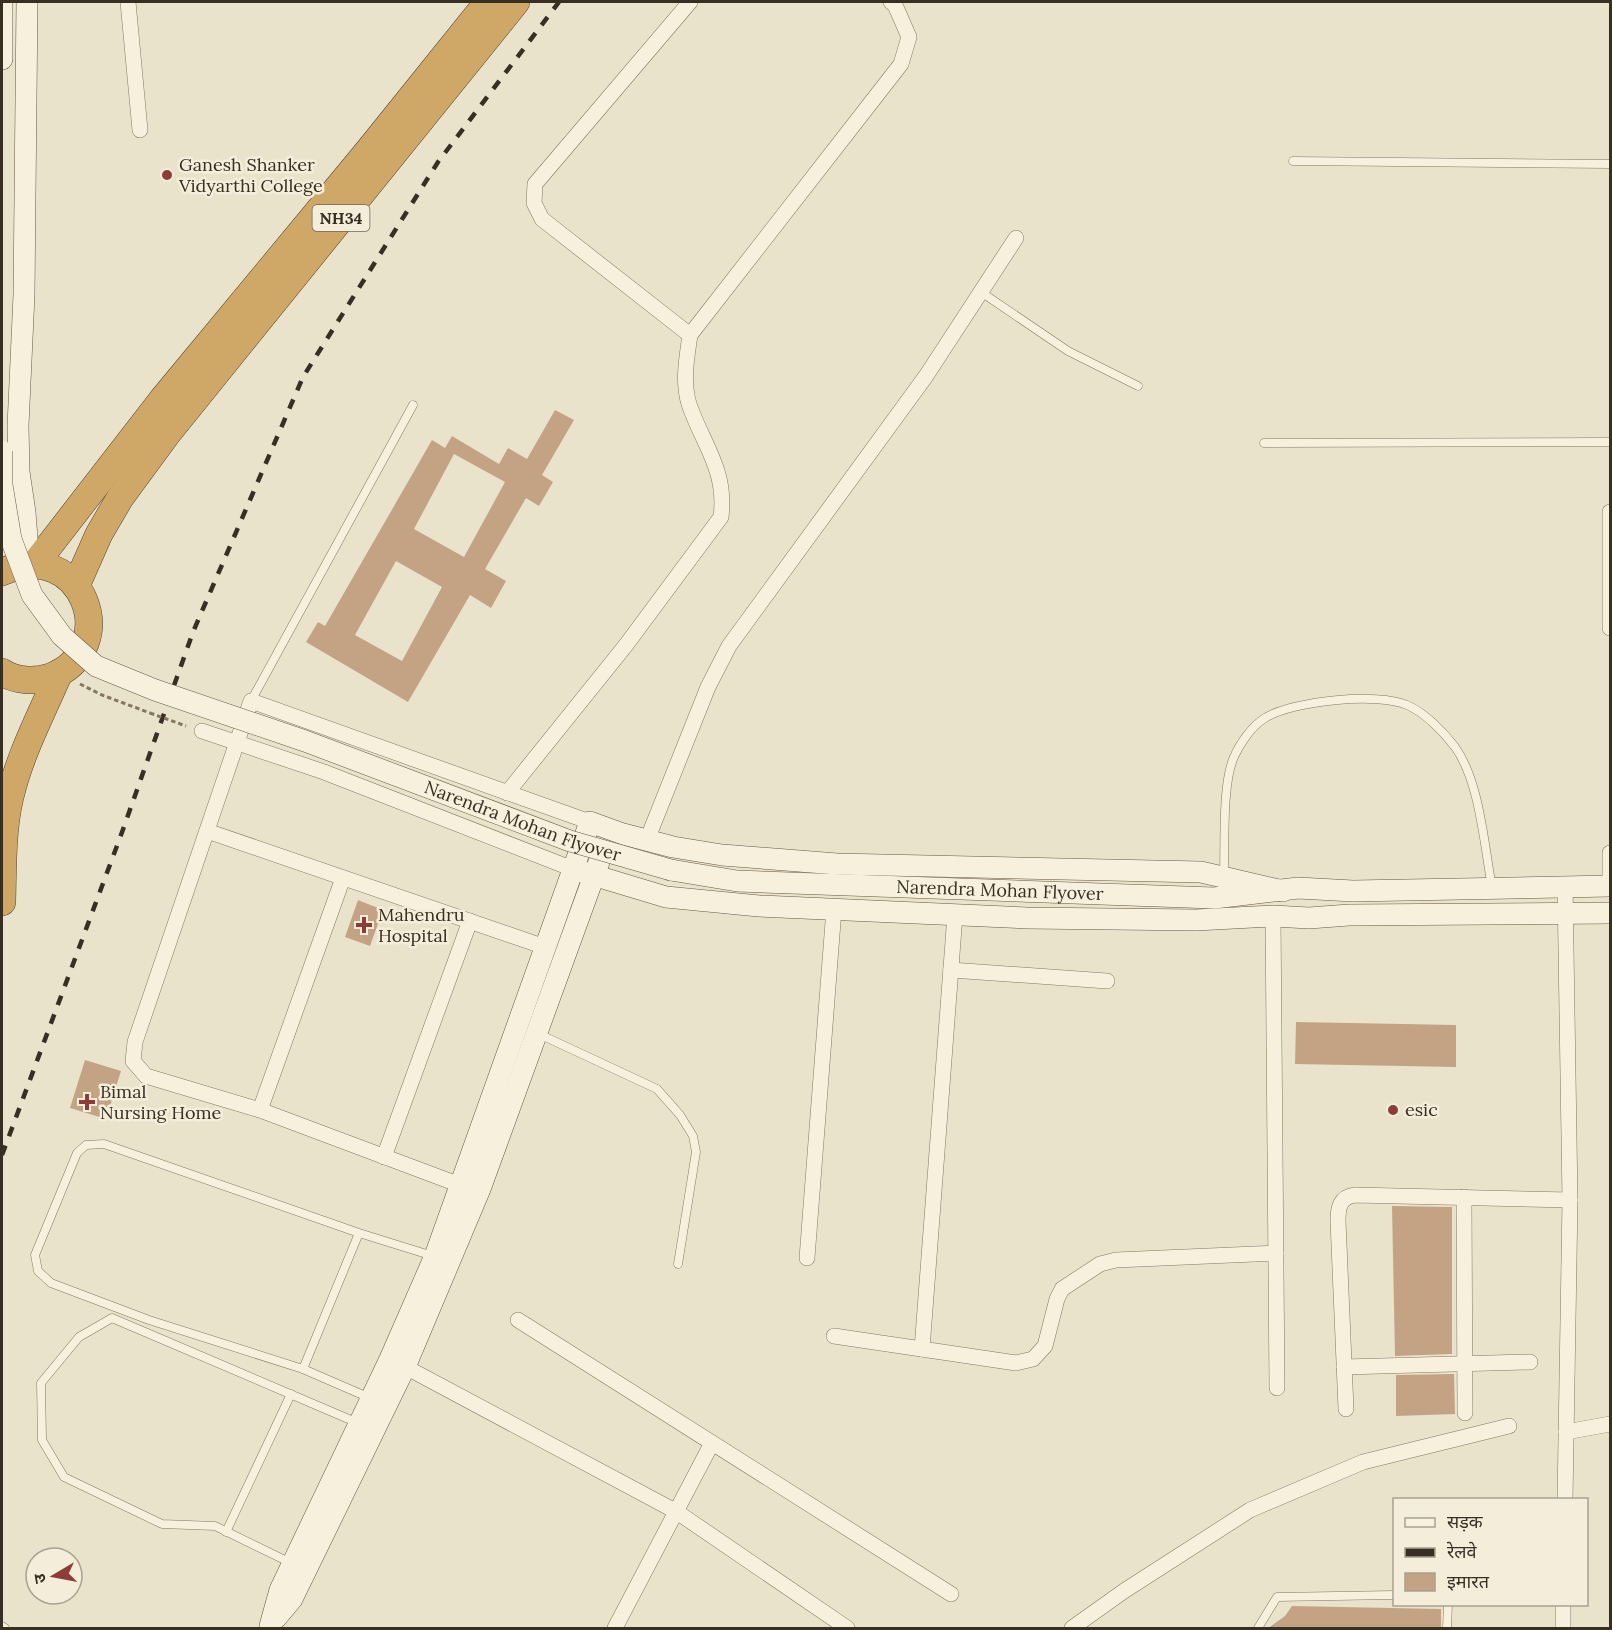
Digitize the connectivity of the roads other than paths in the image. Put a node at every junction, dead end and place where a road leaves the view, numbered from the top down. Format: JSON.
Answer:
{"nodes":[{"id":1,"x":2,"y":2,"type":"edge"},
{"id":2,"x":27,"y":2,"type":"edge"},
{"id":3,"x":128,"y":2,"type":"edge"},
{"id":4,"x":488,"y":2,"type":"edge"},
{"id":5,"x":516,"y":2,"type":"edge"},
{"id":6,"x":690,"y":2,"type":"edge"},
{"id":7,"x":891,"y":2,"type":"edge"},
{"id":8,"x":2,"y":38,"type":"edge"},
{"id":9,"x":2,"y":59,"type":"edge"},
{"id":10,"x":140,"y":130,"type":"dead end"},
{"id":11,"x":1293,"y":161,"type":"dead end"},
{"id":12,"x":1611,"y":164,"type":"edge"},
{"id":13,"x":1016,"y":238,"type":"dead end"},
{"id":14,"x":981,"y":292,"type":"junction"},
{"id":15,"x":690,"y":335,"type":"junction"},
{"id":16,"x":1138,"y":386,"type":"dead end"},
{"id":17,"x":413,"y":405,"type":"dead end"},
{"id":18,"x":1611,"y":442,"type":"edge"},
{"id":19,"x":1264,"y":444,"type":"dead end"},
{"id":20,"x":2,"y":450,"type":"edge"},
{"id":21,"x":1611,"y":512,"type":"edge"},
{"id":22,"x":32,"y":564,"type":"junction"},
{"id":23,"x":2,"y":572,"type":"edge"},
{"id":24,"x":76,"y":586,"type":"junction"},
{"id":25,"x":1611,"y":628,"type":"edge"},
{"id":26,"x":2,"y":672,"type":"edge"},
{"id":27,"x":59,"y":673,"type":"junction"},
{"id":28,"x":251,"y":701,"type":"junction"},
{"id":29,"x":202,"y":731,"type":"dead end"},
{"id":30,"x":237,"y":743,"type":"junction"},
{"id":31,"x":507,"y":793,"type":"junction"},
{"id":32,"x":590,"y":822,"type":"junction"},
{"id":33,"x":610,"y":829,"type":"junction"},
{"id":34,"x":207,"y":831,"type":"junction"},
{"id":35,"x":646,"y":840,"type":"junction"},
{"id":36,"x":1611,"y":853,"type":"edge"},
{"id":37,"x":573,"y":869,"type":"junction"},
{"id":38,"x":594,"y":876,"type":"junction"},
{"id":39,"x":1224,"y":876,"type":"junction"},
{"id":40,"x":343,"y":878,"type":"junction"},
{"id":41,"x":1565,"y":886,"type":"junction"},
{"id":42,"x":1610,"y":886,"type":"edge"},
{"id":43,"x":1492,"y":888,"type":"junction"},
{"id":44,"x":1283,"y":891,"type":"junction"},
{"id":45,"x":1214,"y":898,"type":"junction"},
{"id":46,"x":2,"y":902,"type":"edge"},
{"id":47,"x":834,"y":909,"type":"junction"},
{"id":48,"x":1565,"y":912,"type":"junction"},
{"id":49,"x":1611,"y":913,"type":"edge"},
{"id":50,"x":956,"y":915,"type":"junction"},
{"id":51,"x":1273,"y":916,"type":"junction"},
{"id":52,"x":470,"y":921,"type":"junction"},
{"id":53,"x":545,"y":947,"type":"junction"},
{"id":54,"x":951,"y":970,"type":"junction"},
{"id":55,"x":1107,"y":981,"type":"dead end"},
{"id":56,"x":537,"y":1034,"type":"junction"},
{"id":57,"x":260,"y":1110,"type":"junction"},
{"id":58,"x":384,"y":1156,"type":"junction"},
{"id":59,"x":460,"y":1185,"type":"junction"},
{"id":60,"x":1464,"y":1197,"type":"junction"},
{"id":61,"x":1570,"y":1200,"type":"junction"},
{"id":62,"x":360,"y":1233,"type":"junction"},
{"id":63,"x":1276,"y":1253,"type":"junction"},
{"id":64,"x":435,"y":1256,"type":"junction"},
{"id":65,"x":807,"y":1258,"type":"dead end"},
{"id":66,"x":678,"y":1264,"type":"dead end"},
{"id":67,"x":518,"y":1320,"type":"dead end"},
{"id":68,"x":834,"y":1336,"type":"dead end"},
{"id":69,"x":922,"y":1349,"type":"junction"},
{"id":70,"x":1465,"y":1362,"type":"junction"},
{"id":71,"x":1530,"y":1362,"type":"dead end"},
{"id":72,"x":397,"y":1363,"type":"junction"},
{"id":73,"x":1344,"y":1366,"type":"junction"},
{"id":74,"x":303,"y":1369,"type":"junction"},
{"id":75,"x":1277,"y":1388,"type":"dead end"},
{"id":76,"x":291,"y":1394,"type":"junction"},
{"id":77,"x":371,"y":1398,"type":"junction"},
{"id":78,"x":1346,"y":1409,"type":"dead end"},
{"id":79,"x":1465,"y":1413,"type":"dead end"},
{"id":80,"x":359,"y":1424,"type":"junction"},
{"id":81,"x":1611,"y":1424,"type":"edge"},
{"id":82,"x":1509,"y":1426,"type":"dead end"},
{"id":83,"x":1566,"y":1432,"type":"junction"},
{"id":84,"x":712,"y":1443,"type":"junction"},
{"id":85,"x":1565,"y":1498,"type":"edge"},
{"id":86,"x":677,"y":1512,"type":"junction"},
{"id":87,"x":226,"y":1532,"type":"junction"},
{"id":88,"x":292,"y":1563,"type":"junction"},
{"id":89,"x":951,"y":1594,"type":"dead end"},
{"id":90,"x":1393,"y":1595,"type":"edge"},
{"id":91,"x":1448,"y":1606,"type":"edge"},
{"id":92,"x":1563,"y":1606,"type":"edge"},
{"id":93,"x":269,"y":1627,"type":"edge"},
{"id":94,"x":615,"y":1629,"type":"edge"},
{"id":95,"x":847,"y":1629,"type":"edge"},
{"id":96,"x":1071,"y":1629,"type":"edge"},
{"id":97,"x":1258,"y":1629,"type":"edge"},
{"id":98,"x":1447,"y":1629,"type":"edge"},
{"id":99,"x":1563,"y":1629,"type":"edge"}],
"edges":[{"from":1,"to":8,"type":"street"},
{"from":2,"to":22,"type":"street"},
{"from":3,"to":10,"type":"street"},
{"from":4,"to":22,"type":"highway","number":"NH34"},
{"from":5,"to":24,"type":"highway","number":"NH34"},
{"from":6,"to":15,"type":"street"},
{"from":7,"to":15,"type":"street"},
{"from":8,"to":9,"type":"street"},
{"from":11,"to":12,"type":"lane"},
{"from":13,"to":14,"type":"street"},
{"from":14,"to":16,"type":"lane"},
{"from":14,"to":35,"type":"street"},
{"from":15,"to":31,"type":"street"},
{"from":17,"to":28,"type":"lane"},
{"from":18,"to":19,"type":"lane"},
{"from":20,"to":45,"type":"street","name":"Narendra Mohan Flyover","bridge":true},
{"from":21,"to":25,"type":"street"},
{"from":22,"to":23,"type":"highway"},
{"from":22,"to":24,"type":"highway"},
{"from":24,"to":27,"type":"highway"},
{"from":26,"to":27,"type":"highway"},
{"from":27,"to":46,"type":"highway"},
{"from":28,"to":30,"type":"street"},
{"from":28,"to":31,"type":"street"},
{"from":29,"to":30,"type":"street"},
{"from":30,"to":34,"type":"street"},
{"from":30,"to":37,"type":"street"},
{"from":31,"to":32,"type":"street"},
{"from":32,"to":33,"type":"street"},
{"from":32,"to":37,"type":"street"},
{"from":33,"to":35,"type":"street"},
{"from":33,"to":38,"type":"street"},
{"from":34,"to":40,"type":"street"},
{"from":34,"to":57,"type":"street"},
{"from":35,"to":39,"type":"street"},
{"from":36,"to":42,"type":"street"},
{"from":37,"to":38,"type":"street"},
{"from":37,"to":53,"type":"street"},
{"from":38,"to":47,"type":"street"},
{"from":38,"to":56,"type":"street"},
{"from":39,"to":43,"type":"lane"},
{"from":39,"to":44,"type":"street"},
{"from":40,"to":52,"type":"street"},
{"from":40,"to":57,"type":"street"},
{"from":41,"to":42,"type":"street","name":"Narendra Mohan Flyover"},
{"from":41,"to":43,"type":"street","name":"Narendra Mohan Flyover"},
{"from":41,"to":48,"type":"street"},
{"from":43,"to":44,"type":"street","name":"Narendra Mohan Flyover"},
{"from":44,"to":45,"type":"street","name":"Narendra Mohan Flyover"},
{"from":45,"to":51,"type":"street","name":"Narendra Mohan Flyover"},
{"from":47,"to":50,"type":"street"},
{"from":47,"to":65,"type":"street"},
{"from":48,"to":49,"type":"street"},
{"from":48,"to":51,"type":"street"},
{"from":48,"to":61,"type":"street"},
{"from":50,"to":51,"type":"street"},
{"from":50,"to":54,"type":"street"},
{"from":51,"to":63,"type":"street"},
{"from":52,"to":53,"type":"street"},
{"from":52,"to":58,"type":"street"},
{"from":53,"to":59,"type":"street"},
{"from":54,"to":55,"type":"street"},
{"from":54,"to":69,"type":"street"},
{"from":56,"to":66,"type":"lane"},
{"from":56,"to":72,"type":"street"},
{"from":57,"to":58,"type":"street"},
{"from":58,"to":59,"type":"street"},
{"from":59,"to":64,"type":"street"},
{"from":60,"to":61,"type":"street"},
{"from":60,"to":70,"type":"street"},
{"from":60,"to":73,"type":"street"},
{"from":61,"to":83,"type":"street"},
{"from":62,"to":64,"type":"lane"},
{"from":62,"to":74,"type":"lane"},
{"from":62,"to":74,"type":"lane"},
{"from":63,"to":69,"type":"street"},
{"from":63,"to":75,"type":"street"},
{"from":64,"to":72,"type":"street"},
{"from":67,"to":84,"type":"street"},
{"from":68,"to":69,"type":"street"},
{"from":70,"to":71,"type":"street"},
{"from":70,"to":73,"type":"street"},
{"from":70,"to":79,"type":"street"},
{"from":72,"to":77,"type":"street"},
{"from":72,"to":86,"type":"street"},
{"from":72,"to":93,"type":"street"},
{"from":73,"to":78,"type":"street"},
{"from":74,"to":77,"type":"lane"},
{"from":76,"to":80,"type":"lane"},
{"from":76,"to":87,"type":"lane"},
{"from":76,"to":87,"type":"lane"},
{"from":77,"to":80,"type":"street"},
{"from":80,"to":88,"type":"street"},
{"from":81,"to":83,"type":"street"},
{"from":82,"to":96,"type":"street"},
{"from":83,"to":85,"type":"street"},
{"from":84,"to":86,"type":"street"},
{"from":84,"to":89,"type":"street"},
{"from":86,"to":94,"type":"street"},
{"from":86,"to":95,"type":"street"},
{"from":87,"to":88,"type":"lane"},
{"from":88,"to":93,"type":"street"},
{"from":90,"to":97,"type":"lane"},
{"from":91,"to":98,"type":"lane"},
{"from":92,"to":99,"type":"street"}]}
